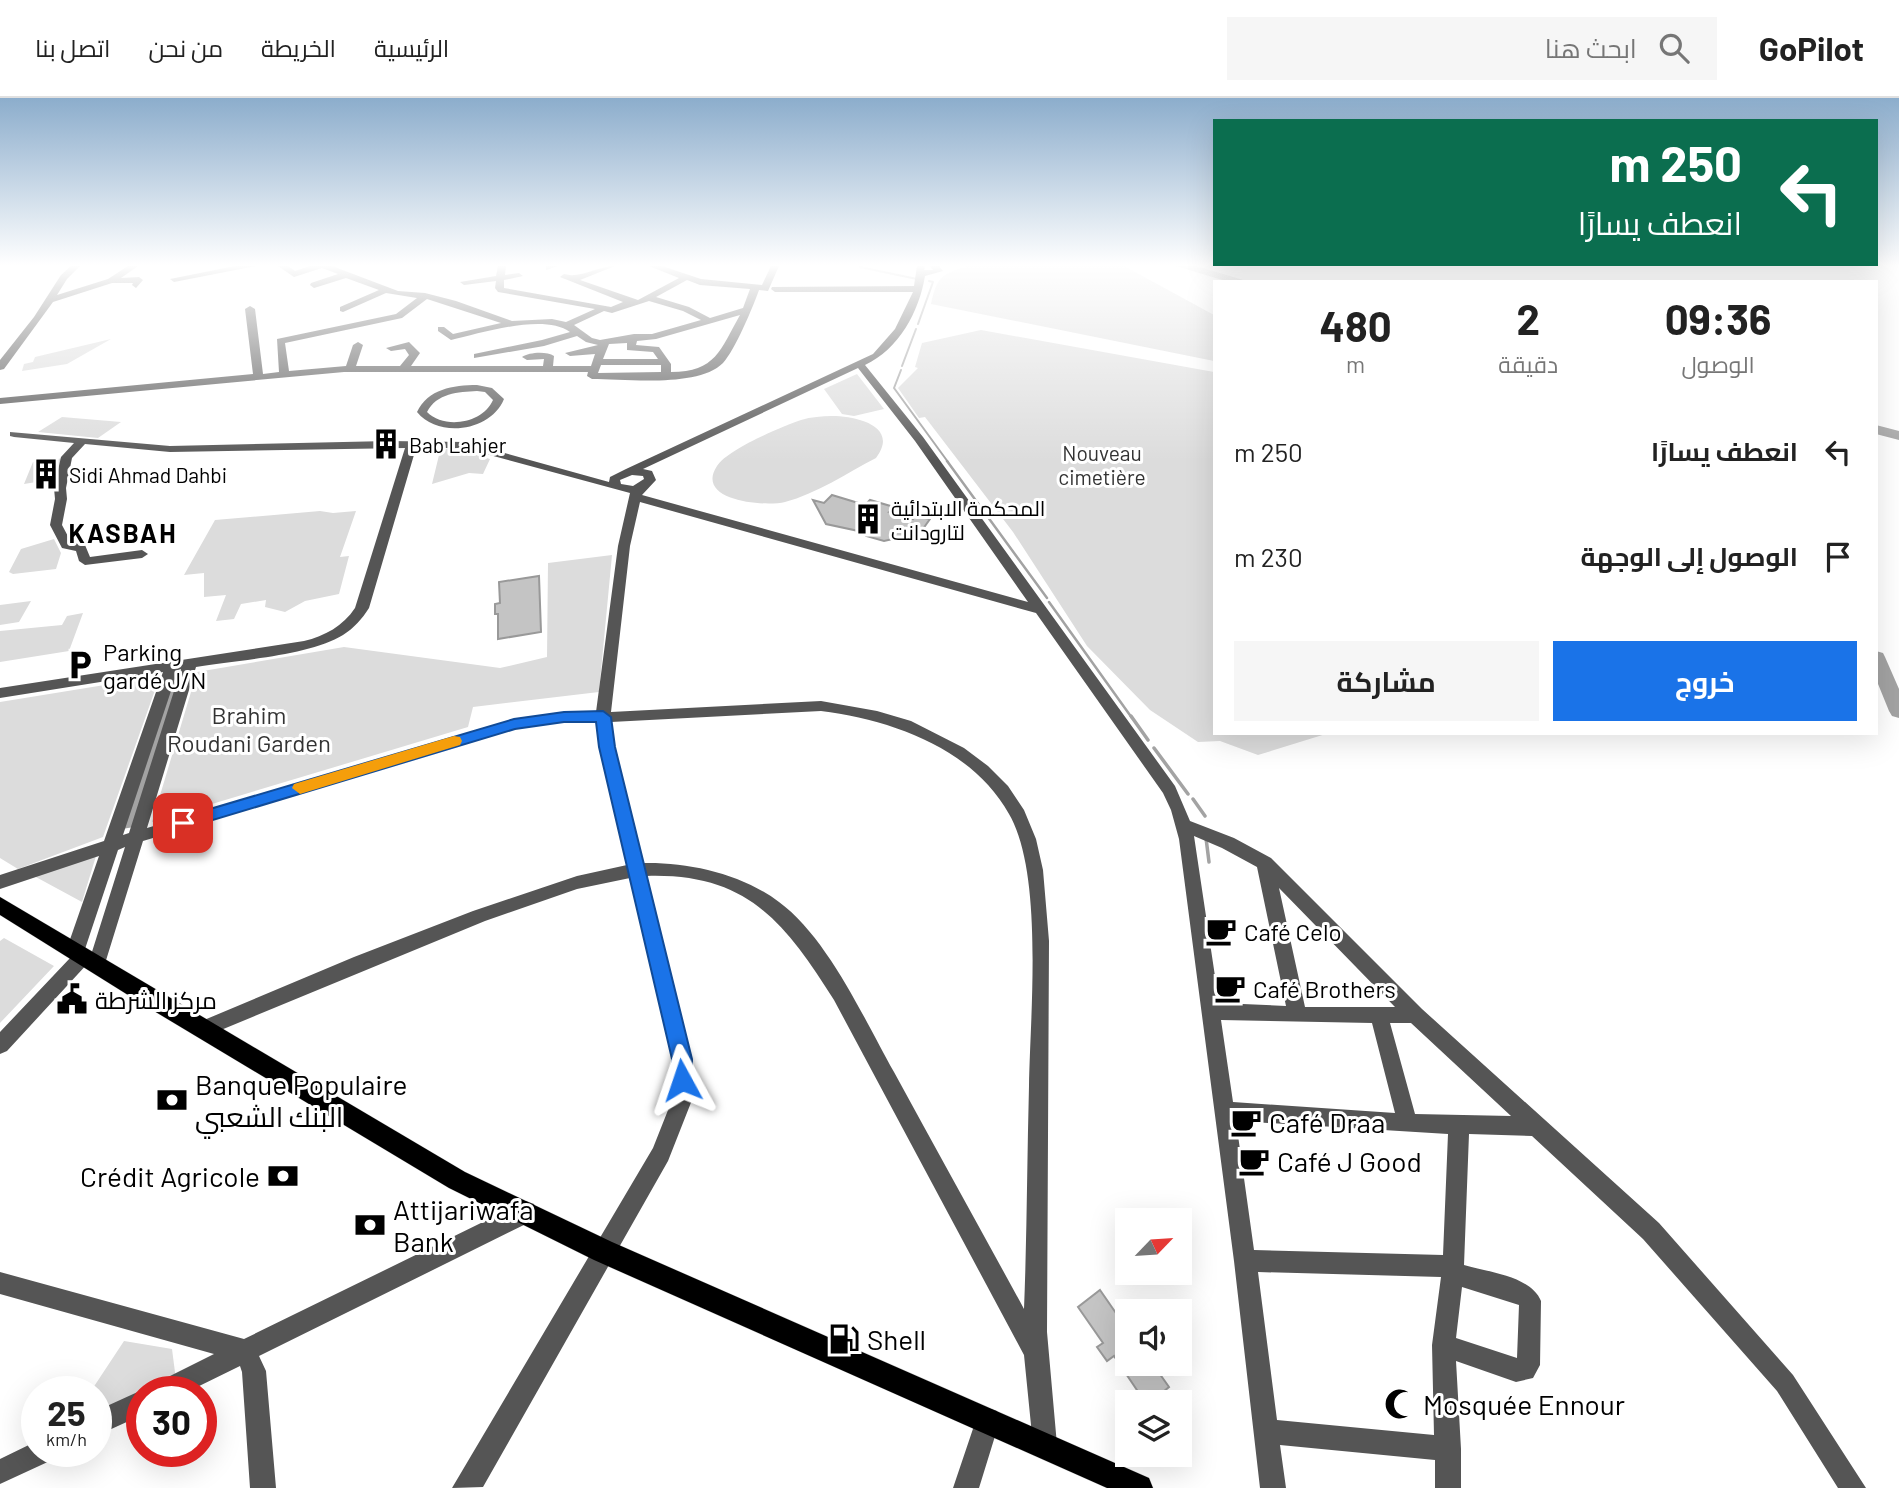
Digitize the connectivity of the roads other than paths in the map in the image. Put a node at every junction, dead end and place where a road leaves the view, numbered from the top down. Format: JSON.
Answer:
{"nodes":[{"id":1,"x":27,"y":331,"type":"edge"},
{"id":2,"x":253,"y":331,"type":"edge"},
{"id":3,"x":328,"y":331,"type":"edge"},
{"id":4,"x":443,"y":331,"type":"edge"},
{"id":5,"x":479,"y":331,"type":"edge"},
{"id":6,"x":672,"y":331,"type":"edge"},
{"id":7,"x":736,"y":331,"type":"edge"},
{"id":8,"x":897,"y":331,"type":"edge"},
{"id":9,"x":579,"y":332,"type":"joint"},
{"id":10,"x":634,"y":337,"type":"junction"},
{"id":11,"x":358,"y":345,"type":"dead end"},
{"id":12,"x":603,"y":347,"type":"junction"},
{"id":13,"x":391,"y":348,"type":"dead end"},
{"id":14,"x":465,"y":349,"type":"dead end"},
{"id":15,"x":570,"y":353,"type":"dead end"},
{"id":16,"x":477,"y":356,"type":"junction"},
{"id":17,"x":527,"y":357,"type":"dead end"},
{"id":18,"x":665,"y":362,"type":"junction"},
{"id":19,"x":597,"y":365,"type":"junction"},
{"id":20,"x":860,"y":365,"type":"junction"},
{"id":21,"x":0,"y":368,"type":"edge"},
{"id":22,"x":404,"y":368,"type":"junction"},
{"id":23,"x":350,"y":369,"type":"junction"},
{"id":24,"x":547,"y":370,"type":"junction"},
{"id":25,"x":501,"y":371,"type":"junction"},
{"id":26,"x":284,"y":374,"type":"junction"},
{"id":27,"x":666,"y":376,"type":"junction"},
{"id":28,"x":258,"y":377,"type":"junction"},
{"id":29,"x":477,"y":388,"type":"joint"},
{"id":30,"x":0,"y":401,"type":"edge"},
{"id":31,"x":14,"y":434,"type":"dead end"},
{"id":32,"x":82,"y":441,"type":"junction"},
{"id":33,"x":411,"y":444,"type":"junction"},
{"id":34,"x":668,"y":453,"type":"junction"},
{"id":35,"x":624,"y":473,"type":"junction"},
{"id":36,"x":578,"y":479,"type":"junction"},
{"id":37,"x":650,"y":480,"type":"junction"},
{"id":38,"x":631,"y":492,"type":"junction"},
{"id":39,"x":139,"y":561,"type":"dead end"},
{"id":40,"x":1041,"y":610,"type":"junction"},
{"id":41,"x":190,"y":663,"type":"junction"},
{"id":42,"x":172,"y":666,"type":"junction"},
{"id":43,"x":0,"y":693,"type":"edge"},
{"id":44,"x":603,"y":717,"type":"junction"},
{"id":45,"x":165,"y":746,"type":"junction"},
{"id":46,"x":144,"y":750,"type":"junction"},
{"id":47,"x":1185,"y":826,"type":"junction"},
{"id":48,"x":137,"y":837,"type":"junction"},
{"id":49,"x":112,"y":845,"type":"junction"},
{"id":50,"x":1265,"y":863,"type":"junction"},
{"id":51,"x":636,"y":870,"type":"junction"},
{"id":52,"x":0,"y":882,"type":"edge"},
{"id":53,"x":0,"y":905,"type":"edge"},
{"id":54,"x":85,"y":957,"type":"junction"},
{"id":55,"x":1209,"y":1011,"type":"junction"},
{"id":56,"x":1297,"y":1015,"type":"junction"},
{"id":57,"x":1415,"y":1015,"type":"junction"},
{"id":58,"x":1379,"y":1016,"type":"junction"},
{"id":59,"x":204,"y":1029,"type":"junction"},
{"id":60,"x":0,"y":1045,"type":"edge"},
{"id":61,"x":1223,"y":1111,"type":"junction"},
{"id":62,"x":1408,"y":1123,"type":"junction"},
{"id":63,"x":1459,"y":1125,"type":"junction"},
{"id":64,"x":1535,"y":1126,"type":"junction"},
{"id":65,"x":526,"y":1212,"type":"junction"},
{"id":66,"x":603,"y":1251,"type":"junction"},
{"id":67,"x":1245,"y":1262,"type":"junction"},
{"id":68,"x":1453,"y":1270,"type":"junction"},
{"id":69,"x":0,"y":1283,"type":"edge"},
{"id":70,"x":1444,"y":1345,"type":"junction"},
{"id":71,"x":245,"y":1351,"type":"junction"},
{"id":72,"x":1036,"y":1354,"type":"junction"},
{"id":73,"x":194,"y":1376,"type":"edge"},
{"id":74,"x":988,"y":1420,"type":"junction"},
{"id":75,"x":1266,"y":1431,"type":"junction"},
{"id":76,"x":1045,"y":1445,"type":"junction"},
{"id":77,"x":1449,"y":1449,"type":"junction"},
{"id":78,"x":21,"y":1462,"type":"edge"},
{"id":79,"x":0,"y":1472,"type":"edge"},
{"id":80,"x":263,"y":1488,"type":"edge"},
{"id":81,"x":465,"y":1488,"type":"edge"},
{"id":82,"x":967,"y":1488,"type":"edge"},
{"id":83,"x":1139,"y":1488,"type":"edge"},
{"id":84,"x":1273,"y":1488,"type":"edge"},
{"id":85,"x":1448,"y":1488,"type":"edge"},
{"id":86,"x":1853,"y":1488,"type":"edge"}],
"edges":[{"from":1,"to":21,"type":"street"},
{"from":2,"to":28,"type":"street"},
{"from":3,"to":26,"type":"street"},
{"from":4,"to":5,"type":"street"},
{"from":6,"to":10,"type":"street"},
{"from":7,"to":27,"type":"street"},
{"from":8,"to":20,"type":"street"},
{"from":9,"to":12,"type":"street"},
{"from":9,"to":16,"type":"street"},
{"from":10,"to":12,"type":"street"},
{"from":10,"to":18,"type":"street"},
{"from":11,"to":23,"type":"street"},
{"from":12,"to":15,"type":"street"},
{"from":12,"to":19,"type":"street"},
{"from":13,"to":22,"type":"street"},
{"from":14,"to":16,"type":"street"},
{"from":16,"to":25,"type":"street"},
{"from":17,"to":24,"type":"street"},
{"from":18,"to":19,"type":"street"},
{"from":18,"to":27,"type":"street"},
{"from":19,"to":24,"type":"street"},
{"from":19,"to":27,"type":"street"},
{"from":20,"to":34,"type":"street"},
{"from":20,"to":40,"type":"street"},
{"from":22,"to":23,"type":"street"},
{"from":22,"to":25,"type":"street"},
{"from":23,"to":26,"type":"street"},
{"from":24,"to":25,"type":"street"},
{"from":26,"to":28,"type":"street"},
{"from":28,"to":30,"type":"street"},
{"from":29,"to":29,"type":"street"},
{"from":31,"to":32,"type":"street"},
{"from":32,"to":33,"type":"street"},
{"from":32,"to":39,"type":"street"},
{"from":33,"to":36,"type":"street"},
{"from":33,"to":41,"type":"street"},
{"from":34,"to":35,"type":"street"},
{"from":34,"to":37,"type":"street"},
{"from":35,"to":36,"type":"street"},
{"from":35,"to":37,"type":"street"},
{"from":35,"to":38,"type":"street"},
{"from":36,"to":38,"type":"street"},
{"from":37,"to":38,"type":"street"},
{"from":38,"to":40,"type":"street"},
{"from":38,"to":44,"type":"street"},
{"from":40,"to":47,"type":"street"},
{"from":41,"to":42,"type":"street"},
{"from":41,"to":45,"type":"street"},
{"from":42,"to":43,"type":"street"},
{"from":42,"to":46,"type":"street"},
{"from":44,"to":48,"type":"street"},
{"from":44,"to":51,"type":"street"},
{"from":44,"to":72,"type":"street"},
{"from":45,"to":46,"type":"street"},
{"from":45,"to":48,"type":"street"},
{"from":46,"to":49,"type":"street"},
{"from":47,"to":50,"type":"street"},
{"from":47,"to":55,"type":"street"},
{"from":48,"to":49,"type":"street"},
{"from":48,"to":54,"type":"street"},
{"from":49,"to":52,"type":"street"},
{"from":49,"to":54,"type":"street"},
{"from":50,"to":56,"type":"street"},
{"from":50,"to":57,"type":"street"},
{"from":51,"to":59,"type":"street"},
{"from":51,"to":66,"type":"street"},
{"from":51,"to":72,"type":"street"},
{"from":53,"to":54,"type":"main road"},
{"from":54,"to":59,"type":"main road"},
{"from":54,"to":60,"type":"street"},
{"from":55,"to":56,"type":"street"},
{"from":55,"to":61,"type":"street"},
{"from":56,"to":58,"type":"street"},
{"from":57,"to":58,"type":"street"},
{"from":57,"to":64,"type":"street"},
{"from":58,"to":62,"type":"street"},
{"from":59,"to":65,"type":"main road"},
{"from":61,"to":62,"type":"street"},
{"from":61,"to":67,"type":"street"},
{"from":62,"to":63,"type":"street"},
{"from":63,"to":64,"type":"street"},
{"from":63,"to":68,"type":"street"},
{"from":64,"to":86,"type":"street"},
{"from":65,"to":66,"type":"main road"},
{"from":65,"to":71,"type":"street"},
{"from":66,"to":74,"type":"main road"},
{"from":66,"to":81,"type":"street"},
{"from":67,"to":68,"type":"street"},
{"from":67,"to":75,"type":"street"},
{"from":68,"to":70,"type":"street"},
{"from":68,"to":70,"type":"street"},
{"from":69,"to":71,"type":"street"},
{"from":70,"to":77,"type":"street"},
{"from":71,"to":73,"type":"street"},
{"from":71,"to":80,"type":"street"},
{"from":72,"to":76,"type":"street"},
{"from":74,"to":76,"type":"main road"},
{"from":74,"to":82,"type":"street"},
{"from":75,"to":77,"type":"street"},
{"from":75,"to":84,"type":"street"},
{"from":76,"to":83,"type":"main road"},
{"from":77,"to":85,"type":"street"},
{"from":78,"to":79,"type":"street"}]}
